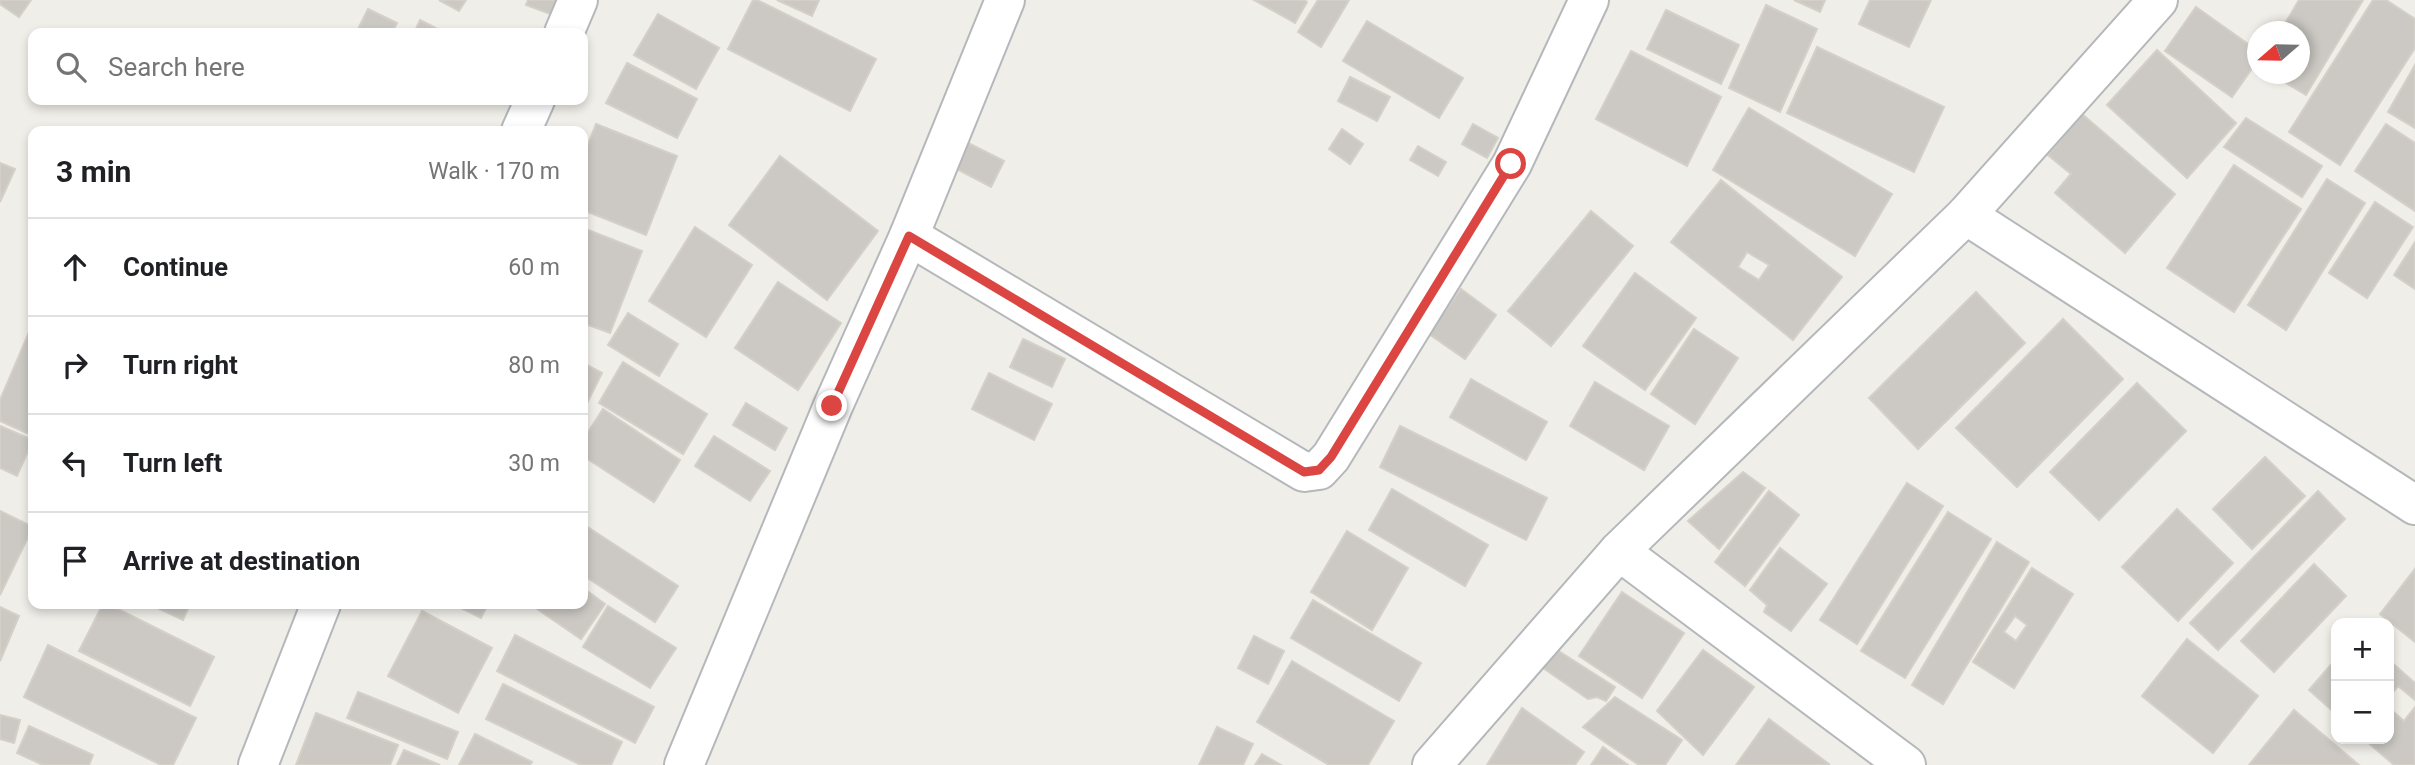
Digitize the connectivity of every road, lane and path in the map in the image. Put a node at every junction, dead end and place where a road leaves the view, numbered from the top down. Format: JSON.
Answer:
{"nodes":[{"id":1,"x":578,"y":0,"type":"edge"},
{"id":2,"x":1005,"y":0,"type":"edge"},
{"id":3,"x":1589,"y":0,"type":"edge"},
{"id":4,"x":2158,"y":0,"type":"edge"},
{"id":5,"x":566,"y":28,"type":"edge"},
{"id":6,"x":533,"y":105,"type":"edge"},
{"id":7,"x":523,"y":126,"type":"edge"},
{"id":8,"x":1966,"y":215,"type":"junction"},
{"id":9,"x":909,"y":236,"type":"junction"},
{"id":10,"x":2415,"y":505,"type":"edge"},
{"id":11,"x":1619,"y":551,"type":"junction"},
{"id":12,"x":319,"y":609,"type":"edge"},
{"id":13,"x":258,"y":765,"type":"edge"},
{"id":14,"x":684,"y":765,"type":"edge"},
{"id":15,"x":1432,"y":765,"type":"edge"},
{"id":16,"x":1906,"y":765,"type":"edge"}],
"edges":[{"from":1,"to":5,"type":"street"},
{"from":2,"to":9,"type":"street"},
{"from":3,"to":9,"type":"street"},
{"from":4,"to":8,"type":"street"},
{"from":6,"to":7,"type":"street"},
{"from":8,"to":10,"type":"street"},
{"from":8,"to":11,"type":"street"},
{"from":9,"to":14,"type":"street"},
{"from":11,"to":15,"type":"street"},
{"from":11,"to":16,"type":"street"},
{"from":12,"to":13,"type":"street"}]}
